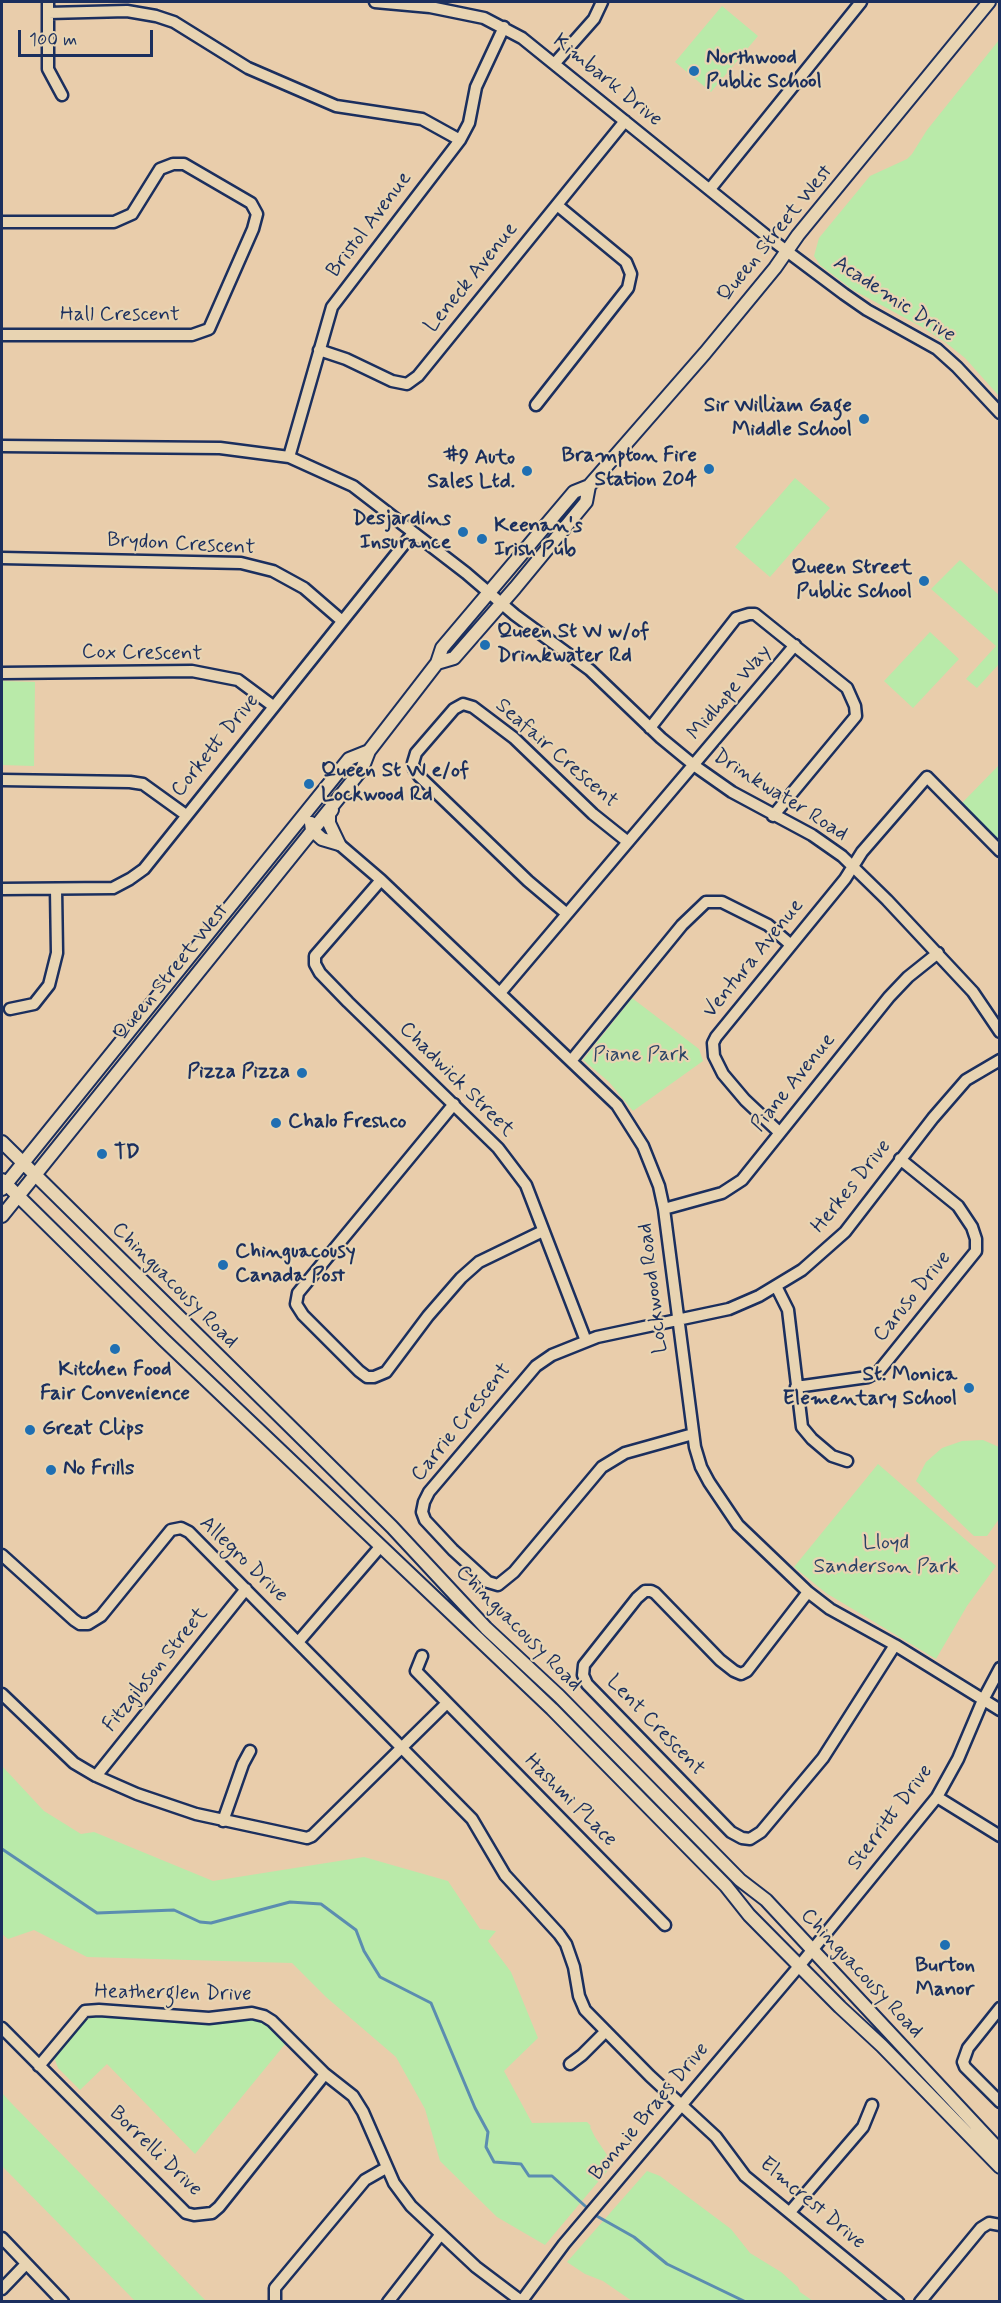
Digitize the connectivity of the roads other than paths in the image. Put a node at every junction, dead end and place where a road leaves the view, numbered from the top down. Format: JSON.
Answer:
{"nodes":[{"id":1,"x":48,"y":2,"type":"edge"},
{"id":2,"x":375,"y":2,"type":"edge"},
{"id":3,"x":602,"y":2,"type":"edge"},
{"id":4,"x":861,"y":2,"type":"edge"},
{"id":5,"x":989,"y":2,"type":"edge"},
{"id":6,"x":48,"y":13,"type":"junction"},
{"id":7,"x":504,"y":27,"type":"junction"},
{"id":8,"x":555,"y":63,"type":"junction"},
{"id":9,"x":62,"y":95,"type":"dead end"},
{"id":10,"x":625,"y":121,"type":"junction"},
{"id":11,"x":460,"y":140,"type":"junction"},
{"id":12,"x":710,"y":189,"type":"junction"},
{"id":13,"x":556,"y":205,"type":"junction"},
{"id":14,"x":2,"y":222,"type":"edge"},
{"id":15,"x":787,"y":250,"type":"junction"},
{"id":16,"x":2,"y":334,"type":"edge"},
{"id":17,"x":319,"y":350,"type":"junction"},
{"id":18,"x":536,"y":405,"type":"dead end"},
{"id":19,"x":999,"y":413,"type":"edge"},
{"id":20,"x":2,"y":446,"type":"edge"},
{"id":21,"x":289,"y":457,"type":"junction"},
{"id":22,"x":589,"y":486,"type":"junction"},
{"id":23,"x":413,"y":533,"type":"junction"},
{"id":24,"x":2,"y":558,"type":"edge"},
{"id":25,"x":489,"y":592,"type":"junction"},
{"id":26,"x":502,"y":603,"type":"junction"},
{"id":27,"x":341,"y":620,"type":"junction"},
{"id":28,"x":795,"y":645,"type":"junction"},
{"id":29,"x":437,"y":663,"type":"junction"},
{"id":30,"x":2,"y":673,"type":"edge"},
{"id":31,"x":273,"y":706,"type":"junction"},
{"id":32,"x":650,"y":728,"type":"junction"},
{"id":33,"x":369,"y":751,"type":"junction"},
{"id":34,"x":349,"y":759,"type":"junction"},
{"id":35,"x":695,"y":766,"type":"junction"},
{"id":36,"x":2,"y":780,"type":"edge"},
{"id":37,"x":347,"y":787,"type":"junction"},
{"id":38,"x":186,"y":815,"type":"junction"},
{"id":39,"x":773,"y":816,"type":"junction"},
{"id":40,"x":312,"y":830,"type":"junction"},
{"id":41,"x":627,"y":842,"type":"junction"},
{"id":42,"x":339,"y":844,"type":"junction"},
{"id":43,"x":999,"y":851,"type":"edge"},
{"id":44,"x":852,"y":868,"type":"junction"},
{"id":45,"x":381,"y":880,"type":"junction"},
{"id":46,"x":2,"y":889,"type":"edge"},
{"id":47,"x":56,"y":889,"type":"junction"},
{"id":48,"x":567,"y":914,"type":"junction"},
{"id":49,"x":791,"y":945,"type":"junction"},
{"id":50,"x":938,"y":953,"type":"junction"},
{"id":51,"x":185,"y":961,"type":"junction"},
{"id":52,"x":198,"y":971,"type":"junction"},
{"id":53,"x":500,"y":993,"type":"junction"},
{"id":54,"x":10,"y":1009,"type":"dead end"},
{"id":55,"x":999,"y":1032,"type":"edge"},
{"id":56,"x":999,"y":1060,"type":"edge"},
{"id":57,"x":571,"y":1061,"type":"junction"},
{"id":58,"x":454,"y":1104,"type":"junction"},
{"id":59,"x":779,"y":1132,"type":"junction"},
{"id":60,"x":2,"y":1142,"type":"edge"},
{"id":61,"x":900,"y":1159,"type":"junction"},
{"id":62,"x":23,"y":1163,"type":"junction"},
{"id":63,"x":35,"y":1175,"type":"junction"},
{"id":64,"x":3,"y":1184,"type":"edge"},
{"id":65,"x":18,"y":1196,"type":"junction"},
{"id":66,"x":664,"y":1209,"type":"junction"},
{"id":67,"x":2,"y":1216,"type":"edge"},
{"id":68,"x":543,"y":1231,"type":"junction"},
{"id":69,"x":776,"y":1286,"type":"junction"},
{"id":70,"x":679,"y":1320,"type":"junction"},
{"id":71,"x":586,"y":1341,"type":"junction"},
{"id":72,"x":796,"y":1387,"type":"junction"},
{"id":73,"x":693,"y":1434,"type":"junction"},
{"id":74,"x":848,"y":1461,"type":"dead end"},
{"id":75,"x":380,"y":1546,"type":"junction"},
{"id":76,"x":2,"y":1555,"type":"edge"},
{"id":77,"x":246,"y":1589,"type":"junction"},
{"id":78,"x":808,"y":1592,"type":"junction"},
{"id":79,"x":299,"y":1641,"type":"junction"},
{"id":80,"x":895,"y":1645,"type":"junction"},
{"id":81,"x":422,"y":1656,"type":"dead end"},
{"id":82,"x":999,"y":1668,"type":"edge"},
{"id":83,"x":2,"y":1694,"type":"edge"},
{"id":84,"x":983,"y":1700,"type":"junction"},
{"id":85,"x":447,"y":1703,"type":"junction"},
{"id":86,"x":999,"y":1710,"type":"edge"},
{"id":87,"x":402,"y":1747,"type":"junction"},
{"id":88,"x":250,"y":1751,"type":"dead end"},
{"id":89,"x":96,"y":1776,"type":"junction"},
{"id":90,"x":937,"y":1797,"type":"junction"},
{"id":91,"x":223,"y":1821,"type":"junction"},
{"id":92,"x":999,"y":1836,"type":"edge"},
{"id":93,"x":665,"y":1925,"type":"dead end"},
{"id":94,"x":812,"y":1950,"type":"junction"},
{"id":95,"x":800,"y":1965,"type":"junction"},
{"id":96,"x":999,"y":2008,"type":"edge"},
{"id":97,"x":2,"y":2028,"type":"edge"},
{"id":98,"x":605,"y":2032,"type":"junction"},
{"id":99,"x":570,"y":2064,"type":"dead end"},
{"id":100,"x":39,"y":2066,"type":"junction"},
{"id":101,"x":325,"y":2074,"type":"junction"},
{"id":102,"x":999,"y":2102,"type":"edge"},
{"id":103,"x":682,"y":2104,"type":"junction"},
{"id":104,"x":872,"y":2105,"type":"dead end"},
{"id":105,"x":999,"y":2151,"type":"edge"},
{"id":106,"x":999,"y":2167,"type":"edge"},
{"id":107,"x":386,"y":2168,"type":"junction"},
{"id":108,"x":790,"y":2212,"type":"junction"},
{"id":109,"x":999,"y":2225,"type":"edge"},
{"id":110,"x":441,"y":2234,"type":"junction"},
{"id":111,"x":2,"y":2238,"type":"edge"},
{"id":112,"x":26,"y":2264,"type":"junction"},
{"id":113,"x":2,"y":2289,"type":"edge"},
{"id":114,"x":63,"y":2301,"type":"edge"},
{"id":115,"x":275,"y":2301,"type":"edge"},
{"id":116,"x":388,"y":2301,"type":"edge"},
{"id":117,"x":521,"y":2301,"type":"edge"},
{"id":118,"x":898,"y":2301,"type":"edge"},
{"id":119,"x":920,"y":2301,"type":"edge"}],
"edges":[{"from":1,"to":6,"type":"street"},
{"from":2,"to":7,"type":"street","name":"Kimbark Drive"},
{"from":3,"to":8,"type":"street"},
{"from":4,"to":12,"type":"street"},
{"from":5,"to":15,"type":"main road","name":"Queen Street West"},
{"from":6,"to":9,"type":"street"},
{"from":6,"to":11,"type":"street"},
{"from":7,"to":8,"type":"street","name":"Kimbark Drive"},
{"from":7,"to":11,"type":"street","name":"Bristol Avenue"},
{"from":8,"to":10,"type":"street","name":"Kimbark Drive"},
{"from":10,"to":12,"type":"street","name":"Kimbark Drive"},
{"from":10,"to":13,"type":"street","name":"Leneck Avenue"},
{"from":11,"to":17,"type":"street","name":"Bristol Avenue"},
{"from":12,"to":15,"type":"street","name":"Kimbark Drive"},
{"from":13,"to":17,"type":"street","name":"Leneck Avenue"},
{"from":13,"to":18,"type":"street"},
{"from":14,"to":16,"type":"street","name":"Hall Crescent"},
{"from":15,"to":19,"type":"street","name":"Academic Drive"},
{"from":15,"to":22,"type":"main road","name":"Queen Street West"},
{"from":17,"to":21,"type":"street","name":"Bristol Avenue"},
{"from":20,"to":21,"type":"street","name":"Drinkwater Road"},
{"from":21,"to":23,"type":"street","name":"Drinkwater Road"},
{"from":22,"to":25,"type":"main road","name":"Queen Street West"},
{"from":22,"to":26,"type":"main road","name":"Queen Street West"},
{"from":23,"to":25,"type":"street","name":"Drinkwater Road"},
{"from":23,"to":27,"type":"street","name":"Corkett Drive"},
{"from":24,"to":27,"type":"street","name":"Brydon Crescent"},
{"from":25,"to":26,"type":"street","name":"Drinkwater Road"},
{"from":25,"to":29,"type":"main road","name":"Queen Street West"},
{"from":26,"to":29,"type":"main road","name":"Queen Street West"},
{"from":26,"to":32,"type":"street","name":"Drinkwater Road"},
{"from":27,"to":31,"type":"street","name":"Corkett Drive"},
{"from":28,"to":32,"type":"street"},
{"from":28,"to":35,"type":"street","name":"Midhope Way"},
{"from":28,"to":39,"type":"street"},
{"from":29,"to":33,"type":"main road","name":"Queen Street West"},
{"from":30,"to":31,"type":"street","name":"Cox Crescent"},
{"from":31,"to":38,"type":"street","name":"Corkett Drive"},
{"from":32,"to":35,"type":"street","name":"Drinkwater Road"},
{"from":33,"to":34,"type":"main road","name":"Queen Street West"},
{"from":33,"to":37,"type":"main road","name":"Queen Street West"},
{"from":34,"to":40,"type":"main road"},
{"from":34,"to":51,"type":"main road","name":"Queen Street West"},
{"from":35,"to":39,"type":"street","name":"Drinkwater Road"},
{"from":35,"to":41,"type":"street","name":"Midhope Way"},
{"from":36,"to":38,"type":"street"},
{"from":37,"to":40,"type":"main road","name":"Queen Street West"},
{"from":37,"to":42,"type":"main road"},
{"from":38,"to":47,"type":"street","name":"Corkett Drive"},
{"from":39,"to":44,"type":"street","name":"Drinkwater Road"},
{"from":40,"to":42,"type":"main road"},
{"from":40,"to":52,"type":"main road","name":"Queen Street West"},
{"from":41,"to":48,"type":"street","name":"Midhope Way"},
{"from":41,"to":48,"type":"street","name":"Seafair Crescent"},
{"from":42,"to":45,"type":"street","name":"Lockwood Road"},
{"from":43,"to":44,"type":"street","name":"Ventura Avenue"},
{"from":44,"to":49,"type":"street","name":"Ventura Avenue"},
{"from":44,"to":50,"type":"street","name":"Drinkwater Road"},
{"from":45,"to":53,"type":"street","name":"Lockwood Road"},
{"from":45,"to":58,"type":"street","name":"Chadwick Street"},
{"from":46,"to":47,"type":"street","name":"Corkett Drive"},
{"from":47,"to":54,"type":"street"},
{"from":48,"to":53,"type":"street","name":"Midhope Way"},
{"from":49,"to":57,"type":"street"},
{"from":49,"to":59,"type":"street","name":"Ventura Avenue"},
{"from":50,"to":55,"type":"street","name":"Drinkwater Road"},
{"from":50,"to":59,"type":"street","name":"Piane Avenue"},
{"from":51,"to":52,"type":"main road"},
{"from":51,"to":62,"type":"main road","name":"Queen Street West"},
{"from":52,"to":63,"type":"main road","name":"Queen Street West"},
{"from":53,"to":57,"type":"street","name":"Lockwood Road"},
{"from":56,"to":61,"type":"street","name":"Herkes Drive"},
{"from":57,"to":66,"type":"street","name":"Lockwood Road"},
{"from":58,"to":68,"type":"street","name":"Chadwick Street"},
{"from":58,"to":68,"type":"street"},
{"from":59,"to":66,"type":"street","name":"Piane Avenue"},
{"from":60,"to":62,"type":"main road","name":"Chinguacousy Road"},
{"from":61,"to":69,"type":"street","name":"Herkes Drive"},
{"from":61,"to":72,"type":"street","name":"Caruso Drive"},
{"from":62,"to":63,"type":"main road","name":"Chinguacousy Road"},
{"from":62,"to":64,"type":"main road","name":"Queen Street West"},
{"from":63,"to":65,"type":"main road","name":"Queen Street West"},
{"from":63,"to":94,"type":"main road","name":"Chinguacousy Road"},
{"from":64,"to":65,"type":"main road","name":"Chinguacousy Road"},
{"from":65,"to":67,"type":"main road","name":"Queen Street West"},
{"from":65,"to":75,"type":"main road","name":"Chinguacousy Road"},
{"from":66,"to":70,"type":"street","name":"Lockwood Road"},
{"from":68,"to":71,"type":"street","name":"Chadwick Street"},
{"from":69,"to":70,"type":"street","name":"Herkes Drive"},
{"from":69,"to":72,"type":"street"},
{"from":70,"to":71,"type":"street","name":"Carrie Crescent"},
{"from":70,"to":73,"type":"street","name":"Lockwood Road"},
{"from":71,"to":73,"type":"street","name":"Carrie Crescent"},
{"from":72,"to":74,"type":"street"},
{"from":73,"to":78,"type":"street","name":"Lockwood Road"},
{"from":75,"to":79,"type":"street"},
{"from":75,"to":95,"type":"main road","name":"Chinguacousy Road"},
{"from":76,"to":77,"type":"street","name":"Allegro Drive"},
{"from":77,"to":79,"type":"street","name":"Allegro Drive"},
{"from":77,"to":89,"type":"street","name":"Fitzgibson Street"},
{"from":78,"to":80,"type":"street","name":"Lockwood Road"},
{"from":78,"to":80,"type":"street","name":"Lent Crescent"},
{"from":79,"to":87,"type":"street","name":"Allegro Drive"},
{"from":80,"to":84,"type":"street","name":"Lockwood Road"},
{"from":81,"to":85,"type":"street","name":"Hashmi PLace"},
{"from":82,"to":84,"type":"street","name":"Sterritt Drive"},
{"from":83,"to":89,"type":"street"},
{"from":84,"to":86,"type":"street","name":"Lockwood Road"},
{"from":84,"to":90,"type":"street","name":"Sterritt Drive"},
{"from":85,"to":87,"type":"street"},
{"from":85,"to":93,"type":"street","name":"Hashmi PLace"},
{"from":87,"to":91,"type":"street"},
{"from":87,"to":98,"type":"street","name":"Allegro Drive"},
{"from":88,"to":91,"type":"street"},
{"from":89,"to":91,"type":"street"},
{"from":90,"to":92,"type":"street"},
{"from":90,"to":94,"type":"street","name":"Sterritt Drive"},
{"from":94,"to":95,"type":"street","name":"Bonnie Braes Drive"},
{"from":94,"to":105,"type":"main road","name":"Chinguacousy Road"},
{"from":95,"to":103,"type":"street","name":"Bonnie Braes Drive"},
{"from":95,"to":106,"type":"main road","name":"Chinguacousy Road"},
{"from":96,"to":102,"type":"street"},
{"from":97,"to":100,"type":"street","name":"Borrelli Drive"},
{"from":98,"to":99,"type":"street"},
{"from":98,"to":103,"type":"street","name":"Allegro Drive"},
{"from":100,"to":101,"type":"street","name":"Heatherglen Drive"},
{"from":100,"to":101,"type":"street","name":"Borrelli Drive"},
{"from":101,"to":107,"type":"street","name":"Heatherglen Drive"},
{"from":103,"to":108,"type":"street","name":"Elmcrest Drive"},
{"from":103,"to":117,"type":"street","name":"Bonnie Braes Drive"},
{"from":104,"to":108,"type":"street"},
{"from":107,"to":110,"type":"street","name":"Heatherglen Drive"},
{"from":107,"to":115,"type":"street"},
{"from":108,"to":118,"type":"street","name":"Elmcrest Drive"},
{"from":109,"to":119,"type":"street"},
{"from":110,"to":116,"type":"street"},
{"from":110,"to":117,"type":"street","name":"Heatherglen Drive"},
{"from":111,"to":112,"type":"street"},
{"from":112,"to":113,"type":"street"},
{"from":112,"to":114,"type":"street"}]}
